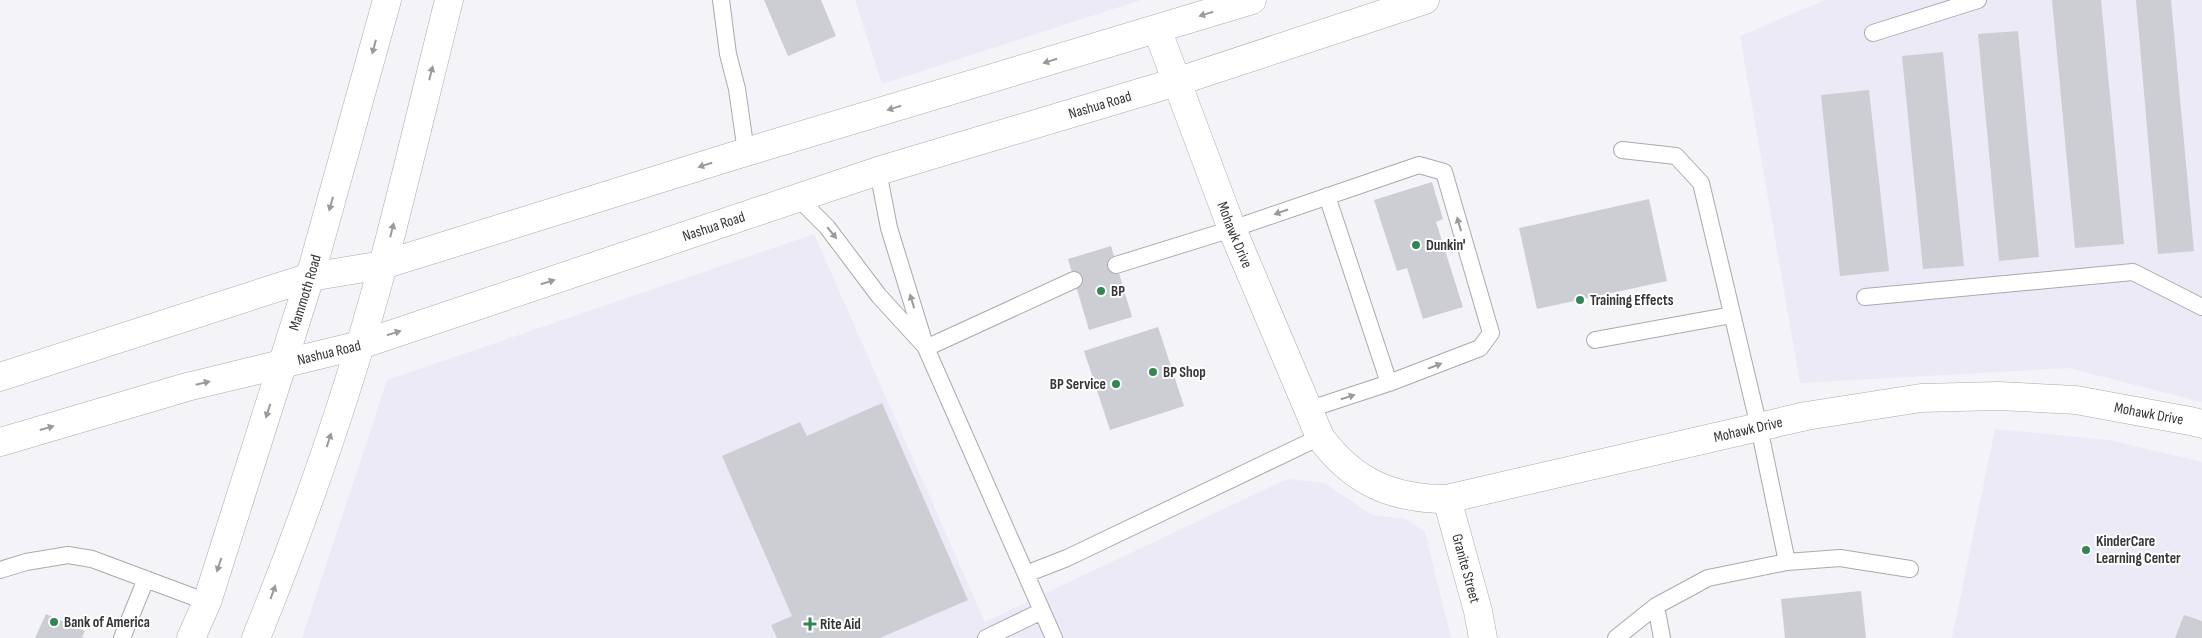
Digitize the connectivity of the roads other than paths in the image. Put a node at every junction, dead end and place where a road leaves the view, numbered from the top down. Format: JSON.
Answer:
{"nodes":[{"id":1,"x":387,"y":0,"type":"edge"},
{"id":2,"x":449,"y":0,"type":"edge"},
{"id":3,"x":721,"y":0,"type":"edge"},
{"id":4,"x":1252,"y":0,"type":"edge"},
{"id":5,"x":1425,"y":0,"type":"edge"},
{"id":6,"x":1978,"y":0,"type":"edge"},
{"id":7,"x":1157,"y":29,"type":"junction"},
{"id":8,"x":1873,"y":33,"type":"dead end"},
{"id":9,"x":1176,"y":82,"type":"junction"},
{"id":10,"x":1622,"y":150,"type":"dead end"},
{"id":11,"x":746,"y":152,"type":"junction"},
{"id":12,"x":878,"y":171,"type":"junction"},
{"id":13,"x":1327,"y":196,"type":"junction"},
{"id":14,"x":798,"y":198,"type":"junction"},
{"id":15,"x":1232,"y":229,"type":"junction"},
{"id":16,"x":1116,"y":265,"type":"dead end"},
{"id":17,"x":383,"y":266,"type":"junction"},
{"id":18,"x":310,"y":277,"type":"junction"},
{"id":19,"x":1074,"y":280,"type":"dead end"},
{"id":20,"x":1866,"y":297,"type":"dead end"},
{"id":21,"x":2202,"y":308,"type":"edge"},
{"id":22,"x":1732,"y":315,"type":"junction"},
{"id":23,"x":1594,"y":340,"type":"dead end"},
{"id":24,"x":360,"y":345,"type":"junction"},
{"id":25,"x":926,"y":348,"type":"junction"},
{"id":26,"x":283,"y":364,"type":"junction"},
{"id":27,"x":0,"y":377,"type":"edge"},
{"id":28,"x":1389,"y":383,"type":"junction"},
{"id":29,"x":1308,"y":410,"type":"junction"},
{"id":30,"x":2202,"y":424,"type":"edge"},
{"id":31,"x":1758,"y":427,"type":"junction"},
{"id":32,"x":1320,"y":437,"type":"junction"},
{"id":33,"x":0,"y":442,"type":"edge"},
{"id":34,"x":1447,"y":500,"type":"junction"},
{"id":35,"x":1787,"y":562,"type":"junction"},
{"id":36,"x":1910,"y":569,"type":"dead end"},
{"id":37,"x":0,"y":570,"type":"edge"},
{"id":38,"x":1026,"y":574,"type":"junction"},
{"id":39,"x":146,"y":579,"type":"junction"},
{"id":40,"x":207,"y":602,"type":"junction"},
{"id":41,"x":1656,"y":606,"type":"junction"},
{"id":42,"x":1042,"y":611,"type":"junction"},
{"id":43,"x":122,"y":638,"type":"edge"},
{"id":44,"x":191,"y":638,"type":"edge"},
{"id":45,"x":256,"y":638,"type":"edge"},
{"id":46,"x":986,"y":638,"type":"edge"},
{"id":47,"x":1054,"y":638,"type":"edge"},
{"id":48,"x":1483,"y":638,"type":"edge"},
{"id":49,"x":1616,"y":638,"type":"edge"},
{"id":50,"x":1662,"y":638,"type":"edge"}],
"edges":[{"from":1,"to":18,"type":"main road","name":"Mammoth Road","one_way":true},
{"from":17,"to":2,"type":"main road","one_way":true},
{"from":3,"to":11,"type":"lane"},
{"from":4,"to":7,"type":"main road","one_way":true},
{"from":5,"to":9,"type":"main road","name":"Nashua Road"},
{"from":6,"to":8,"type":"lane"},
{"from":7,"to":9,"type":"main road","name":"Mohawk Drive"},
{"from":7,"to":11,"type":"main road","one_way":true},
{"from":9,"to":12,"type":"main road","name":"Nashua Road"},
{"from":9,"to":15,"type":"main road","name":"Mohawk Drive"},
{"from":10,"to":22,"type":"lane"},
{"from":11,"to":17,"type":"main road","one_way":true},
{"from":12,"to":14,"type":"main road","name":"Nashua Road"},
{"from":25,"to":12,"type":"lane","one_way":true},
{"from":13,"to":15,"type":"lane","one_way":true},
{"from":13,"to":28,"type":"lane"},
{"from":28,"to":13,"type":"lane","one_way":true},
{"from":24,"to":14,"type":"main road","name":"Nashua Road","one_way":true},
{"from":14,"to":25,"type":"lane","one_way":true},
{"from":15,"to":16,"type":"lane"},
{"from":15,"to":29,"type":"main road","name":"Mohawk Drive"},
{"from":17,"to":18,"type":"main road"},
{"from":17,"to":24,"type":"main road"},
{"from":18,"to":26,"type":"main road","name":"Mammoth Road"},
{"from":18,"to":27,"type":"main road"},
{"from":19,"to":25,"type":"lane"},
{"from":20,"to":21,"type":"lane"},
{"from":22,"to":23,"type":"lane"},
{"from":22,"to":31,"type":"lane"},
{"from":24,"to":26,"type":"main road","name":"Nashua Road"},
{"from":45,"to":24,"type":"main road","one_way":true},
{"from":25,"to":38,"type":"lane"},
{"from":33,"to":26,"type":"main road","name":"Nashua Road","one_way":true},
{"from":26,"to":40,"type":"main road","name":"Mammoth Road","one_way":true},
{"from":29,"to":28,"type":"lane","one_way":true},
{"from":29,"to":32,"type":"main road","name":"Mohawk Drive"},
{"from":30,"to":31,"type":"main road","name":"Mohawk Drive"},
{"from":31,"to":34,"type":"main road","name":"Mohawk Drive"},
{"from":31,"to":35,"type":"lane"},
{"from":32,"to":34,"type":"main road","name":"Mohawk Drive"},
{"from":32,"to":38,"type":"lane"},
{"from":34,"to":48,"type":"main road","name":"Granite Street"},
{"from":35,"to":36,"type":"lane"},
{"from":35,"to":41,"type":"lane"},
{"from":37,"to":39,"type":"lane"},
{"from":38,"to":42,"type":"lane"},
{"from":39,"to":40,"type":"lane"},
{"from":39,"to":43,"type":"lane"},
{"from":40,"to":44,"type":"main road","name":"Mammoth Road"},
{"from":41,"to":49,"type":"lane"},
{"from":41,"to":50,"type":"lane"},
{"from":42,"to":46,"type":"lane"},
{"from":42,"to":47,"type":"lane"}]}
